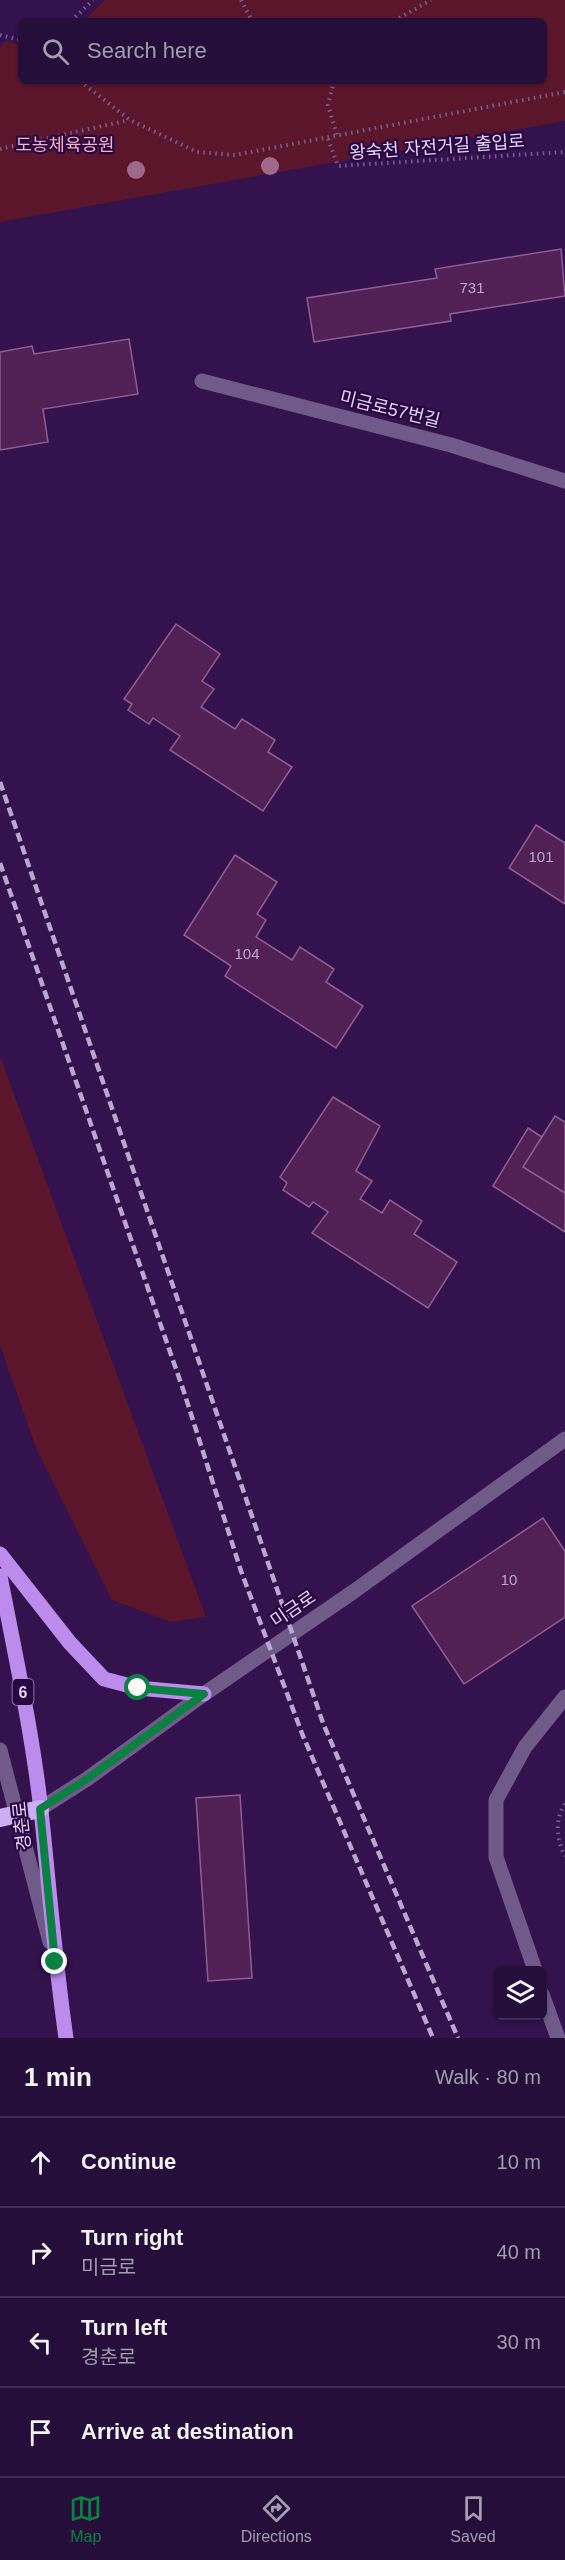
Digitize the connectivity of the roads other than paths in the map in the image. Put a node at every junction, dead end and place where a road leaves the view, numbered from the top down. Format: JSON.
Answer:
{"nodes":[{"id":1,"x":202,"y":381,"type":"dead end"},
{"id":2,"x":565,"y":481,"type":"edge"},
{"id":3,"x":565,"y":1439,"type":"edge"},
{"id":4,"x":0,"y":1554,"type":"edge"},
{"id":5,"x":0,"y":1576,"type":"edge"},
{"id":6,"x":204,"y":1694,"type":"junction"},
{"id":7,"x":565,"y":1697,"type":"edge"},
{"id":8,"x":0,"y":1750,"type":"edge"},
{"id":9,"x":40,"y":1809,"type":"junction"},
{"id":10,"x":9,"y":1816,"type":"edge"},
{"id":11,"x":55,"y":1962,"type":"junction"},
{"id":12,"x":533,"y":1966,"type":"edge"},
{"id":13,"x":547,"y":2006,"type":"edge"},
{"id":14,"x":66,"y":2038,"type":"edge"},
{"id":15,"x":558,"y":2038,"type":"edge"}],
"edges":[{"from":1,"to":2,"type":"street","name":"미금로57번길"},
{"from":3,"to":6,"type":"street","name":"미금로"},
{"from":4,"to":6,"type":"main road"},
{"from":5,"to":9,"type":"main road","name":"경춘로","number":"6"},
{"from":6,"to":9,"type":"street","name":"미금로"},
{"from":7,"to":12,"type":"street"},
{"from":8,"to":10,"type":"street"},
{"from":9,"to":10,"type":"highway"},
{"from":9,"to":11,"type":"main road","name":"경춘로","number":"6"},
{"from":10,"to":11,"type":"street"},
{"from":11,"to":14,"type":"main road","name":"경춘로","number":"6"},
{"from":13,"to":15,"type":"street"}]}
